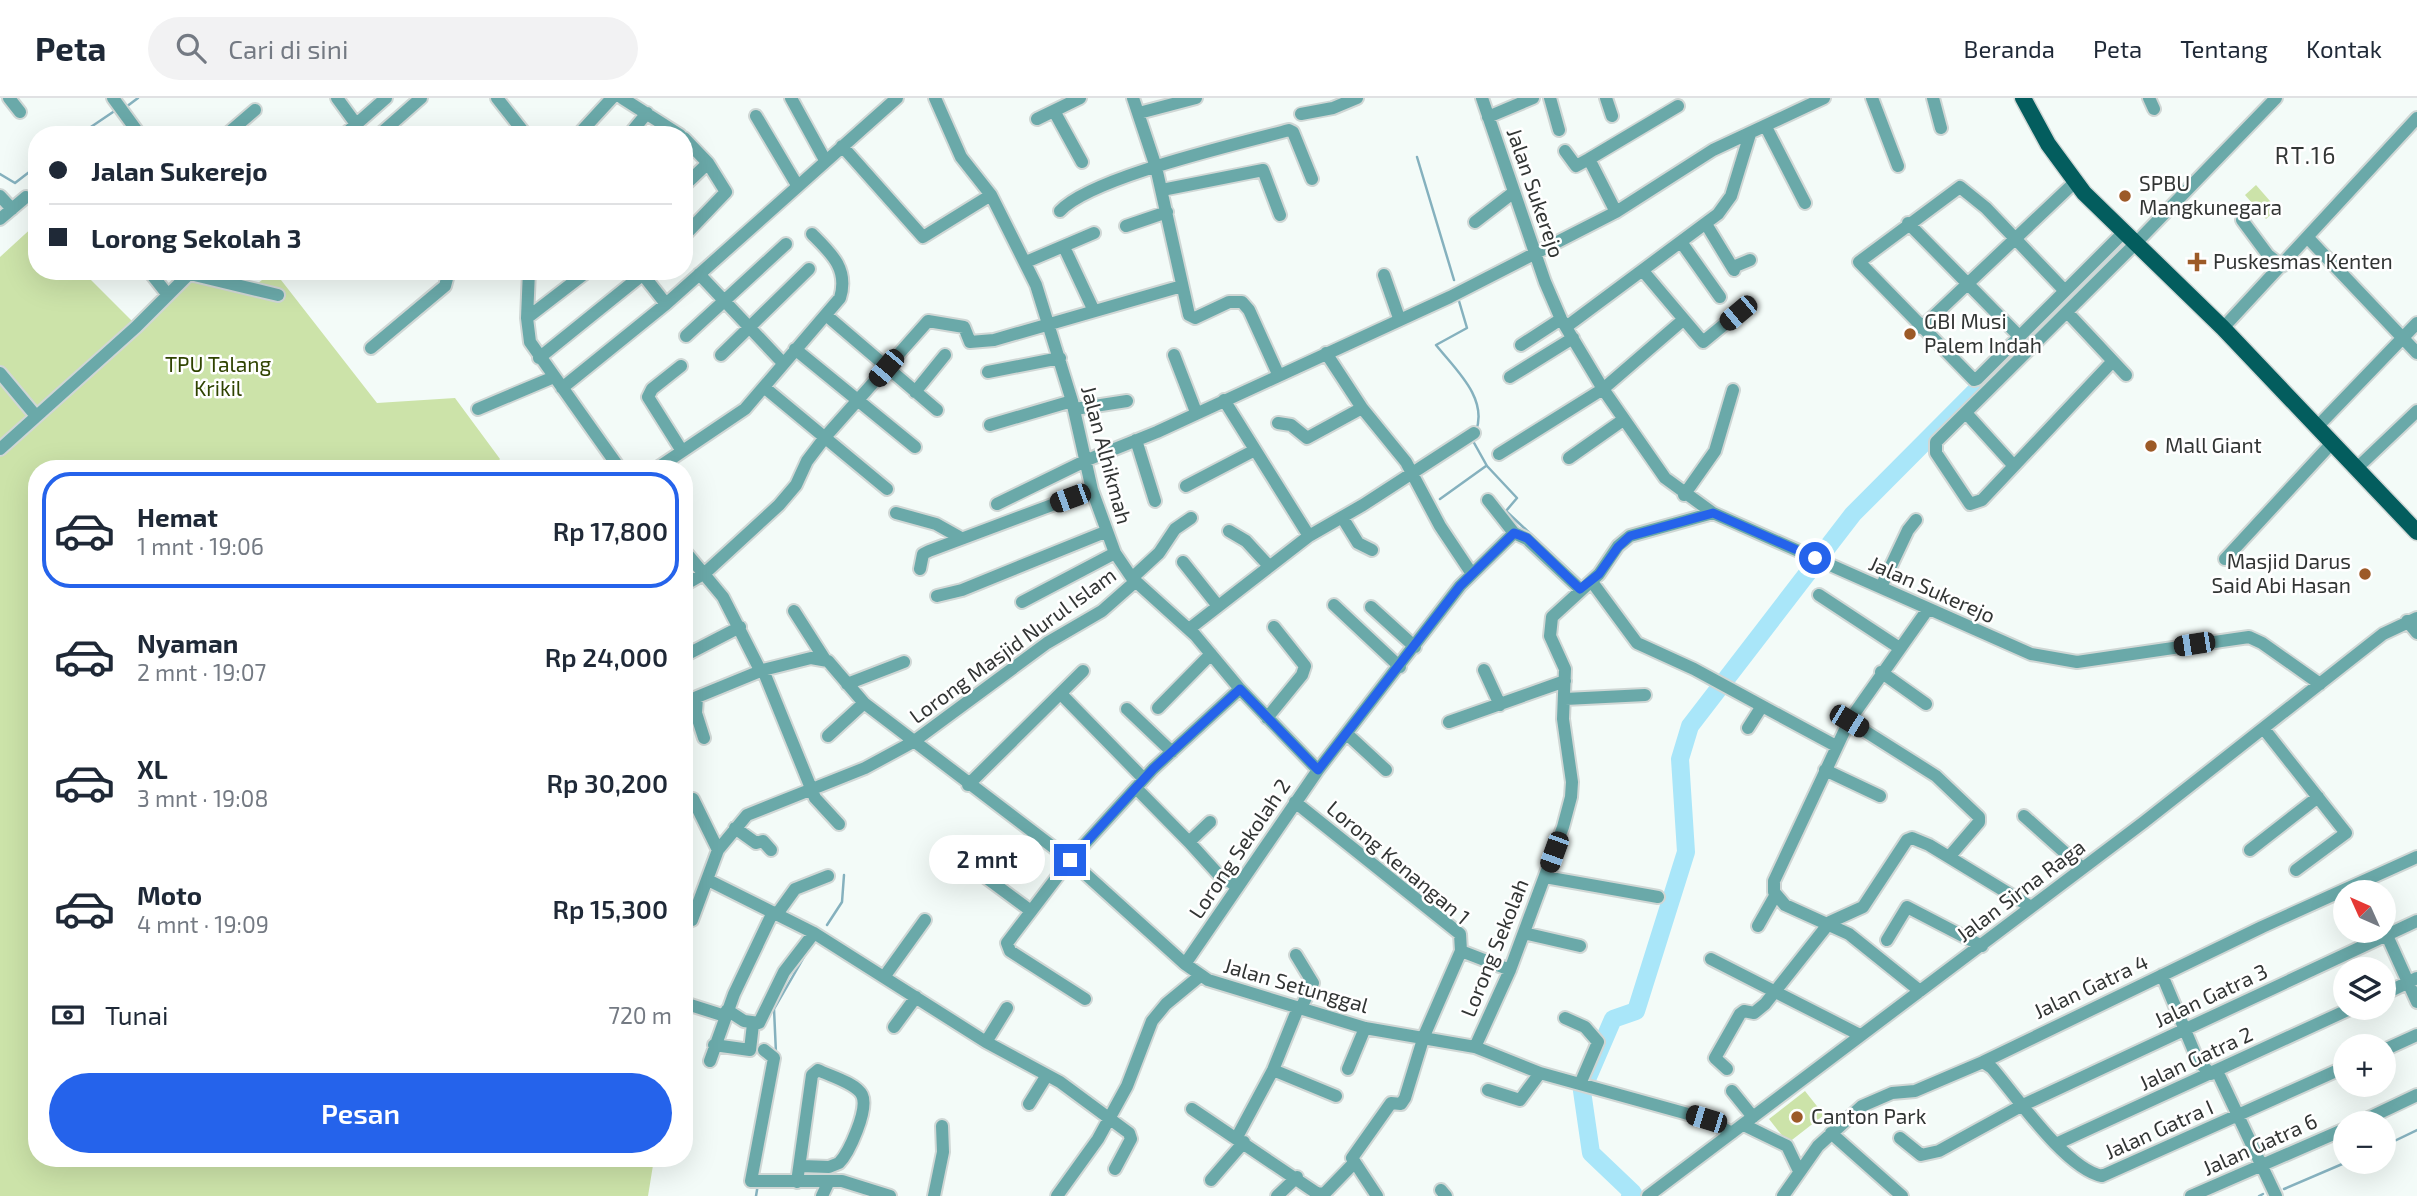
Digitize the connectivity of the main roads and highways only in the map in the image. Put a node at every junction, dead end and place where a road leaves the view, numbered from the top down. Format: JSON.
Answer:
{"nodes":[{"id":1,"x":2023,"y":98,"type":"edge"},
{"id":2,"x":2415,"y":525,"type":"edge"}],
"edges":[{"from":1,"to":2,"type":"main road"}]}
